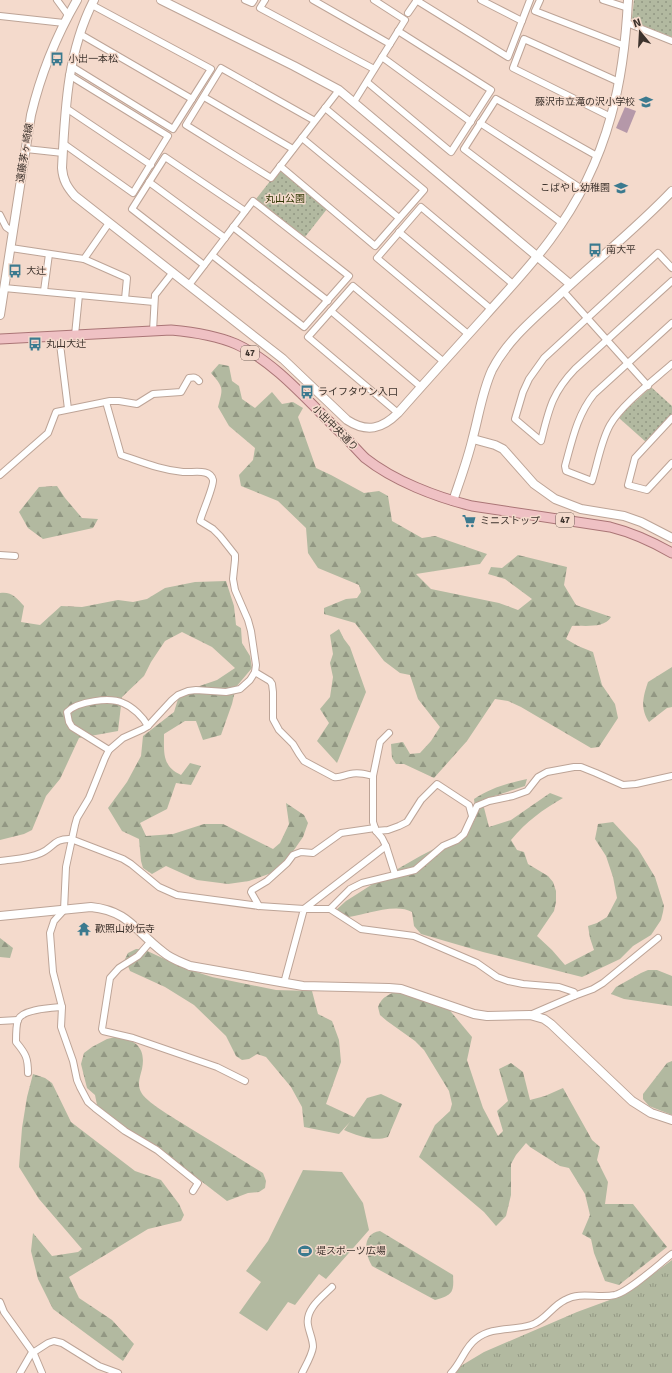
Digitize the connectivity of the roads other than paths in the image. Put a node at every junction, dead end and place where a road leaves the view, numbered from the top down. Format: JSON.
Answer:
{"nodes":[{"id":1,"x":57,"y":0,"type":"edge"},
{"id":2,"x":77,"y":0,"type":"edge"},
{"id":3,"x":161,"y":0,"type":"edge"},
{"id":4,"x":245,"y":0,"type":"edge"},
{"id":5,"x":254,"y":0,"type":"edge"},
{"id":6,"x":265,"y":0,"type":"edge"},
{"id":7,"x":313,"y":0,"type":"edge"},
{"id":8,"x":374,"y":0,"type":"edge"},
{"id":9,"x":416,"y":0,"type":"edge"},
{"id":10,"x":481,"y":0,"type":"edge"},
{"id":11,"x":530,"y":0,"type":"edge"},
{"id":12,"x":540,"y":0,"type":"edge"},
{"id":13,"x":602,"y":0,"type":"edge"},
{"id":14,"x":93,"y":3,"type":"edge"},
{"id":15,"x":628,"y":4,"type":"edge"},
{"id":16,"x":408,"y":13,"type":"dead end"},
{"id":17,"x":68,"y":15,"type":"junction"},
{"id":18,"x":0,"y":16,"type":"edge"},
{"id":19,"x":522,"y":21,"type":"junction"},
{"id":20,"x":64,"y":23,"type":"junction"},
{"id":21,"x":627,"y":23,"type":"junction"},
{"id":22,"x":398,"y":31,"type":"junction"},
{"id":23,"x":80,"y":34,"type":"junction"},
{"id":24,"x":672,"y":41,"type":"edge"},
{"id":25,"x":390,"y":44,"type":"junction"},
{"id":26,"x":625,"y":46,"type":"junction"},
{"id":27,"x":382,"y":57,"type":"junction"},
{"id":28,"x":71,"y":66,"type":"junction"},
{"id":29,"x":374,"y":69,"type":"junction"},
{"id":30,"x":69,"y":75,"type":"junction"},
{"id":31,"x":367,"y":82,"type":"junction"},
{"id":32,"x":619,"y":82,"type":"junction"},
{"id":33,"x":339,"y":90,"type":"junction"},
{"id":34,"x":204,"y":97,"type":"junction"},
{"id":35,"x":192,"y":99,"type":"junction"},
{"id":36,"x":354,"y":102,"type":"junction"},
{"id":37,"x":66,"y":108,"type":"junction"},
{"id":38,"x":325,"y":108,"type":"junction"},
{"id":39,"x":611,"y":117,"type":"junction"},
{"id":40,"x":315,"y":121,"type":"junction"},
{"id":41,"x":471,"y":122,"type":"junction"},
{"id":42,"x":480,"y":123,"type":"junction"},
{"id":43,"x":302,"y":138,"type":"junction"},
{"id":44,"x":64,"y":144,"type":"junction"},
{"id":45,"x":26,"y":149,"type":"junction"},
{"id":46,"x":293,"y":149,"type":"junction"},
{"id":47,"x":63,"y":153,"type":"junction"},
{"id":48,"x":597,"y":156,"type":"junction"},
{"id":49,"x":151,"y":165,"type":"junction"},
{"id":50,"x":280,"y":166,"type":"junction"},
{"id":51,"x":149,"y":182,"type":"junction"},
{"id":52,"x":582,"y":189,"type":"junction"},
{"id":53,"x":672,"y":191,"type":"edge"},
{"id":54,"x":245,"y":211,"type":"junction"},
{"id":55,"x":0,"y":215,"type":"edge"},
{"id":56,"x":399,"y":218,"type":"junction"},
{"id":57,"x":109,"y":223,"type":"junction"},
{"id":58,"x":562,"y":223,"type":"junction"},
{"id":59,"x":233,"y":227,"type":"junction"},
{"id":60,"x":13,"y":232,"type":"junction"},
{"id":61,"x":399,"y":232,"type":"junction"},
{"id":62,"x":225,"y":238,"type":"junction"},
{"id":63,"x":11,"y":248,"type":"junction"},
{"id":64,"x":49,"y":254,"type":"junction"},
{"id":65,"x":212,"y":255,"type":"junction"},
{"id":66,"x":538,"y":256,"type":"junction"},
{"id":67,"x":84,"y":259,"type":"junction"},
{"id":68,"x":204,"y":265,"type":"junction"},
{"id":69,"x":672,"y":268,"type":"edge"},
{"id":70,"x":173,"y":272,"type":"junction"},
{"id":71,"x":672,"y":281,"type":"edge"},
{"id":72,"x":513,"y":284,"type":"junction"},
{"id":73,"x":570,"y":284,"type":"junction"},
{"id":74,"x":189,"y":285,"type":"junction"},
{"id":75,"x":4,"y":288,"type":"junction"},
{"id":76,"x":44,"y":291,"type":"junction"},
{"id":77,"x":563,"y":291,"type":"junction"},
{"id":78,"x":79,"y":295,"type":"junction"},
{"id":79,"x":125,"y":299,"type":"junction"},
{"id":80,"x":328,"y":301,"type":"junction"},
{"id":81,"x":154,"y":302,"type":"junction"},
{"id":82,"x":491,"y":309,"type":"junction"},
{"id":83,"x":331,"y":312,"type":"junction"},
{"id":84,"x":0,"y":315,"type":"edge"},
{"id":85,"x":587,"y":318,"type":"junction"},
{"id":86,"x":672,"y":323,"type":"edge"},
{"id":87,"x":154,"y":331,"type":"junction"},
{"id":88,"x":468,"y":334,"type":"junction"},
{"id":89,"x":75,"y":335,"type":"junction"},
{"id":90,"x":59,"y":336,"type":"junction"},
{"id":91,"x":0,"y":339,"type":"edge"},
{"id":92,"x":607,"y":341,"type":"junction"},
{"id":93,"x":444,"y":362,"type":"junction"},
{"id":94,"x":628,"y":363,"type":"junction"},
{"id":95,"x":672,"y":364,"type":"edge"},
{"id":96,"x":199,"y":381,"type":"dead end"},
{"id":97,"x":648,"y":386,"type":"junction"},
{"id":98,"x":421,"y":387,"type":"junction"},
{"id":99,"x":106,"y":402,"type":"junction"},
{"id":100,"x":68,"y":409,"type":"junction"},
{"id":101,"x":398,"y":413,"type":"junction"},
{"id":102,"x":672,"y":418,"type":"edge"},
{"id":103,"x":473,"y":439,"type":"junction"},
{"id":104,"x":672,"y":463,"type":"edge"},
{"id":105,"x":0,"y":475,"type":"edge"},
{"id":106,"x":453,"y":501,"type":"junction"},
{"id":107,"x":672,"y":538,"type":"edge"},
{"id":108,"x":672,"y":553,"type":"edge"},
{"id":109,"x":0,"y":555,"type":"edge"},
{"id":110,"x":15,"y":556,"type":"dead end"},
{"id":111,"x":255,"y":672,"type":"junction"},
{"id":112,"x":148,"y":726,"type":"junction"},
{"id":113,"x":389,"y":733,"type":"dead end"},
{"id":114,"x":110,"y":750,"type":"junction"},
{"id":115,"x":373,"y":776,"type":"junction"},
{"id":116,"x":672,"y":776,"type":"edge"},
{"id":117,"x":472,"y":816,"type":"junction"},
{"id":118,"x":375,"y":830,"type":"junction"},
{"id":119,"x":71,"y":839,"type":"junction"},
{"id":120,"x":386,"y":846,"type":"junction"},
{"id":121,"x":0,"y":861,"type":"edge"},
{"id":122,"x":395,"y":874,"type":"junction"},
{"id":123,"x":259,"y":906,"type":"junction"},
{"id":124,"x":304,"y":909,"type":"junction"},
{"id":125,"x":330,"y":909,"type":"junction"},
{"id":126,"x":64,"y":910,"type":"junction"},
{"id":127,"x":0,"y":916,"type":"edge"},
{"id":128,"x":658,"y":938,"type":"dead end"},
{"id":129,"x":151,"y":941,"type":"junction"},
{"id":130,"x":284,"y":983,"type":"junction"},
{"id":131,"x":574,"y":996,"type":"junction"},
{"id":132,"x":62,"y":1007,"type":"junction"},
{"id":133,"x":530,"y":1015,"type":"junction"},
{"id":134,"x":18,"y":1020,"type":"junction"},
{"id":135,"x":0,"y":1021,"type":"edge"},
{"id":136,"x":28,"y":1073,"type":"dead end"},
{"id":137,"x":245,"y":1081,"type":"dead end"},
{"id":138,"x":672,"y":1120,"type":"edge"},
{"id":139,"x":192,"y":1191,"type":"dead end"},
{"id":140,"x":672,"y":1254,"type":"edge"},
{"id":141,"x":332,"y":1287,"type":"dead end"},
{"id":142,"x":0,"y":1302,"type":"edge"},
{"id":143,"x":32,"y":1352,"type":"junction"},
{"id":144,"x":20,"y":1373,"type":"edge"},
{"id":145,"x":42,"y":1373,"type":"edge"},
{"id":146,"x":118,"y":1373,"type":"edge"},
{"id":147,"x":302,"y":1373,"type":"edge"},
{"id":148,"x":451,"y":1373,"type":"edge"}],
"edges":[{"from":1,"to":17,"type":"street"},
{"from":2,"to":17,"type":"street","name":"遠藤茅ヶ崎線"},
{"from":3,"to":33,"type":"street"},
{"from":4,"to":5,"type":"street"},
{"from":6,"to":29,"type":"street"},
{"from":7,"to":25,"type":"street"},
{"from":8,"to":22,"type":"street"},
{"from":9,"to":16,"type":"street"},
{"from":9,"to":19,"type":"street"},
{"from":10,"to":19,"type":"street"},
{"from":11,"to":19,"type":"street"},
{"from":12,"to":26,"type":"street"},
{"from":13,"to":15,"type":"street"},
{"from":14,"to":23,"type":"street"},
{"from":14,"to":35,"type":"street"},
{"from":15,"to":21,"type":"street"},
{"from":17,"to":20,"type":"street","name":"遠藤茅ヶ崎線"},
{"from":18,"to":20,"type":"street"},
{"from":20,"to":45,"type":"street","name":"遠藤茅ヶ崎線"},
{"from":21,"to":24,"type":"street"},
{"from":21,"to":26,"type":"street"},
{"from":22,"to":25,"type":"street"},
{"from":22,"to":41,"type":"street"},
{"from":23,"to":28,"type":"street"},
{"from":23,"to":35,"type":"street"},
{"from":25,"to":27,"type":"street"},
{"from":26,"to":32,"type":"street"},
{"from":27,"to":29,"type":"street"},
{"from":27,"to":41,"type":"street"},
{"from":28,"to":30,"type":"street"},
{"from":28,"to":35,"type":"street"},
{"from":29,"to":31,"type":"street"},
{"from":30,"to":37,"type":"street"},
{"from":30,"to":49,"type":"street"},
{"from":31,"to":36,"type":"street"},
{"from":31,"to":41,"type":"street"},
{"from":32,"to":39,"type":"street"},
{"from":32,"to":39,"type":"street"},
{"from":33,"to":36,"type":"street"},
{"from":33,"to":38,"type":"street"},
{"from":34,"to":40,"type":"street"},
{"from":34,"to":46,"type":"street"},
{"from":34,"to":50,"type":"street"},
{"from":36,"to":66,"type":"street"},
{"from":37,"to":44,"type":"street"},
{"from":37,"to":49,"type":"street"},
{"from":38,"to":40,"type":"street"},
{"from":38,"to":56,"type":"street"},
{"from":39,"to":48,"type":"street"},
{"from":40,"to":43,"type":"street"},
{"from":42,"to":48,"type":"street"},
{"from":42,"to":52,"type":"street"},
{"from":42,"to":58,"type":"street"},
{"from":43,"to":46,"type":"street"},
{"from":43,"to":56,"type":"street"},
{"from":44,"to":47,"type":"street"},
{"from":44,"to":49,"type":"street"},
{"from":45,"to":47,"type":"street"},
{"from":45,"to":60,"type":"street","name":"遠藤茅ヶ崎線"},
{"from":46,"to":50,"type":"street"},
{"from":47,"to":57,"type":"street"},
{"from":48,"to":52,"type":"street"},
{"from":50,"to":56,"type":"street"},
{"from":51,"to":54,"type":"street"},
{"from":51,"to":62,"type":"street"},
{"from":51,"to":68,"type":"street"},
{"from":52,"to":58,"type":"street"},
{"from":53,"to":73,"type":"street"},
{"from":54,"to":59,"type":"street"},
{"from":54,"to":80,"type":"street"},
{"from":55,"to":60,"type":"street"},
{"from":57,"to":67,"type":"street"},
{"from":57,"to":70,"type":"street"},
{"from":58,"to":66,"type":"street"},
{"from":59,"to":62,"type":"street"},
{"from":59,"to":80,"type":"street"},
{"from":60,"to":63,"type":"street","name":"遠藤茅ヶ崎線"},
{"from":61,"to":72,"type":"street"},
{"from":61,"to":82,"type":"street"},
{"from":61,"to":88,"type":"street"},
{"from":62,"to":65,"type":"street"},
{"from":63,"to":64,"type":"street"},
{"from":63,"to":75,"type":"street","name":"遠藤茅ヶ崎線"},
{"from":64,"to":67,"type":"street"},
{"from":64,"to":76,"type":"street"},
{"from":65,"to":68,"type":"street"},
{"from":65,"to":80,"type":"street"},
{"from":66,"to":72,"type":"street"},
{"from":66,"to":73,"type":"street"},
{"from":67,"to":79,"type":"street"},
{"from":68,"to":74,"type":"street"},
{"from":69,"to":85,"type":"street"},
{"from":70,"to":74,"type":"street"},
{"from":70,"to":81,"type":"street"},
{"from":71,"to":92,"type":"street"},
{"from":72,"to":82,"type":"street"},
{"from":73,"to":77,"type":"street"},
{"from":74,"to":101,"type":"street"},
{"from":75,"to":76,"type":"street"},
{"from":75,"to":84,"type":"street","name":"遠藤茅ヶ崎線"},
{"from":76,"to":78,"type":"street"},
{"from":77,"to":85,"type":"street"},
{"from":77,"to":103,"type":"street"},
{"from":78,"to":79,"type":"street"},
{"from":78,"to":89,"type":"street"},
{"from":79,"to":81,"type":"street"},
{"from":81,"to":87,"type":"street"},
{"from":82,"to":88,"type":"street"},
{"from":83,"to":93,"type":"street"},
{"from":83,"to":98,"type":"street"},
{"from":83,"to":101,"type":"street"},
{"from":85,"to":92,"type":"street"},
{"from":85,"to":92,"type":"street"},
{"from":86,"to":94,"type":"street"},
{"from":87,"to":89,"type":"main road","name":"小出中央通り","number":"47"},
{"from":87,"to":106,"type":"main road","name":"小出中央通り","number":"47"},
{"from":88,"to":93,"type":"street"},
{"from":89,"to":90,"type":"main road","name":"小出中央通り","number":"47"},
{"from":90,"to":91,"type":"main road","name":"小出中央通り","number":"47"},
{"from":90,"to":100,"type":"street"},
{"from":92,"to":94,"type":"street"},
{"from":93,"to":98,"type":"street"},
{"from":94,"to":97,"type":"street"},
{"from":94,"to":97,"type":"street"},
{"from":95,"to":97,"type":"street"},
{"from":96,"to":99,"type":"street"},
{"from":98,"to":101,"type":"street"},
{"from":99,"to":100,"type":"street"},
{"from":99,"to":111,"type":"street"},
{"from":100,"to":105,"type":"street"},
{"from":102,"to":104,"type":"street"},
{"from":103,"to":106,"type":"street"},
{"from":103,"to":107,"type":"street"},
{"from":106,"to":108,"type":"main road","name":"小出中央通り","number":"47"},
{"from":109,"to":110,"type":"street"},
{"from":111,"to":112,"type":"street"},
{"from":111,"to":115,"type":"street"},
{"from":112,"to":114,"type":"street"},
{"from":112,"to":114,"type":"street"},
{"from":113,"to":115,"type":"street"},
{"from":114,"to":119,"type":"street"},
{"from":115,"to":118,"type":"street"},
{"from":116,"to":117,"type":"street"},
{"from":117,"to":118,"type":"street"},
{"from":117,"to":122,"type":"street"},
{"from":118,"to":120,"type":"street"},
{"from":118,"to":123,"type":"street"},
{"from":119,"to":121,"type":"street"},
{"from":119,"to":123,"type":"street"},
{"from":119,"to":126,"type":"street"},
{"from":120,"to":122,"type":"street"},
{"from":120,"to":124,"type":"street"},
{"from":122,"to":125,"type":"street"},
{"from":123,"to":124,"type":"street"},
{"from":124,"to":125,"type":"street"},
{"from":124,"to":130,"type":"street"},
{"from":125,"to":131,"type":"street"},
{"from":126,"to":127,"type":"street"},
{"from":126,"to":129,"type":"street"},
{"from":126,"to":132,"type":"street"},
{"from":128,"to":131,"type":"street"},
{"from":129,"to":130,"type":"street"},
{"from":129,"to":137,"type":"street"},
{"from":130,"to":133,"type":"street"},
{"from":131,"to":133,"type":"street"},
{"from":132,"to":134,"type":"street"},
{"from":132,"to":139,"type":"street"},
{"from":133,"to":138,"type":"street"},
{"from":134,"to":135,"type":"street"},
{"from":134,"to":136,"type":"street"},
{"from":140,"to":148,"type":"street"},
{"from":141,"to":147,"type":"street"},
{"from":142,"to":143,"type":"street"},
{"from":143,"to":144,"type":"street"},
{"from":143,"to":145,"type":"street"},
{"from":143,"to":146,"type":"street"}]}
